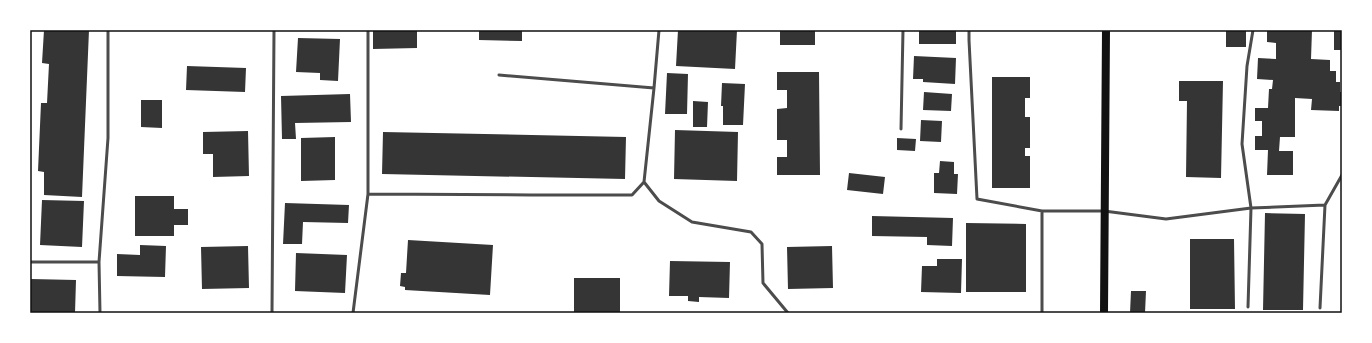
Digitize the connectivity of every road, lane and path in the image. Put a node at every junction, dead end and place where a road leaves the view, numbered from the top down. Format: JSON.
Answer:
{"nodes":[{"id":1,"x":108,"y":30,"type":"edge"},
{"id":2,"x":274,"y":30,"type":"edge"},
{"id":3,"x":368,"y":30,"type":"edge"},
{"id":4,"x":659,"y":30,"type":"edge"},
{"id":5,"x":903,"y":30,"type":"edge"},
{"id":6,"x":969,"y":30,"type":"edge"},
{"id":7,"x":1106,"y":30,"type":"edge"},
{"id":8,"x":1253,"y":30,"type":"edge"},
{"id":9,"x":499,"y":75,"type":"dead end"},
{"id":10,"x":654,"y":88,"type":"junction"},
{"id":11,"x":901,"y":129,"type":"dead end"},
{"id":12,"x":1342,"y":175,"type":"edge"},
{"id":13,"x":644,"y":182,"type":"junction"},
{"id":14,"x":368,"y":194,"type":"junction"},
{"id":15,"x":1325,"y":204,"type":"junction"},
{"id":16,"x":1251,"y":208,"type":"junction"},
{"id":17,"x":1042,"y":211,"type":"junction"},
{"id":18,"x":1104,"y":211,"type":"junction"},
{"id":19,"x":30,"y":262,"type":"edge"},
{"id":20,"x":100,"y":262,"type":"junction"},
{"id":21,"x":1248,"y":307,"type":"dead end"},
{"id":22,"x":1320,"y":308,"type":"dead end"},
{"id":23,"x":100,"y":313,"type":"edge"},
{"id":24,"x":272,"y":313,"type":"edge"},
{"id":25,"x":353,"y":313,"type":"edge"},
{"id":26,"x":788,"y":313,"type":"edge"},
{"id":27,"x":1042,"y":313,"type":"edge"},
{"id":28,"x":1104,"y":313,"type":"edge"}],
"edges":[{"from":1,"to":20,"type":"lane"},
{"from":2,"to":24,"type":"lane"},
{"from":3,"to":14,"type":"lane"},
{"from":4,"to":10,"type":"lane"},
{"from":5,"to":11,"type":"lane"},
{"from":6,"to":17,"type":"lane"},
{"from":7,"to":18,"type":"main road"},
{"from":8,"to":16,"type":"lane"},
{"from":9,"to":10,"type":"lane"},
{"from":10,"to":13,"type":"lane"},
{"from":12,"to":15,"type":"lane"},
{"from":13,"to":14,"type":"lane"},
{"from":13,"to":26,"type":"lane"},
{"from":14,"to":25,"type":"lane"},
{"from":15,"to":16,"type":"lane"},
{"from":15,"to":22,"type":"lane"},
{"from":16,"to":18,"type":"lane"},
{"from":16,"to":21,"type":"lane"},
{"from":17,"to":18,"type":"lane"},
{"from":17,"to":27,"type":"lane"},
{"from":18,"to":28,"type":"main road"},
{"from":19,"to":20,"type":"lane"},
{"from":20,"to":23,"type":"lane"}]}
